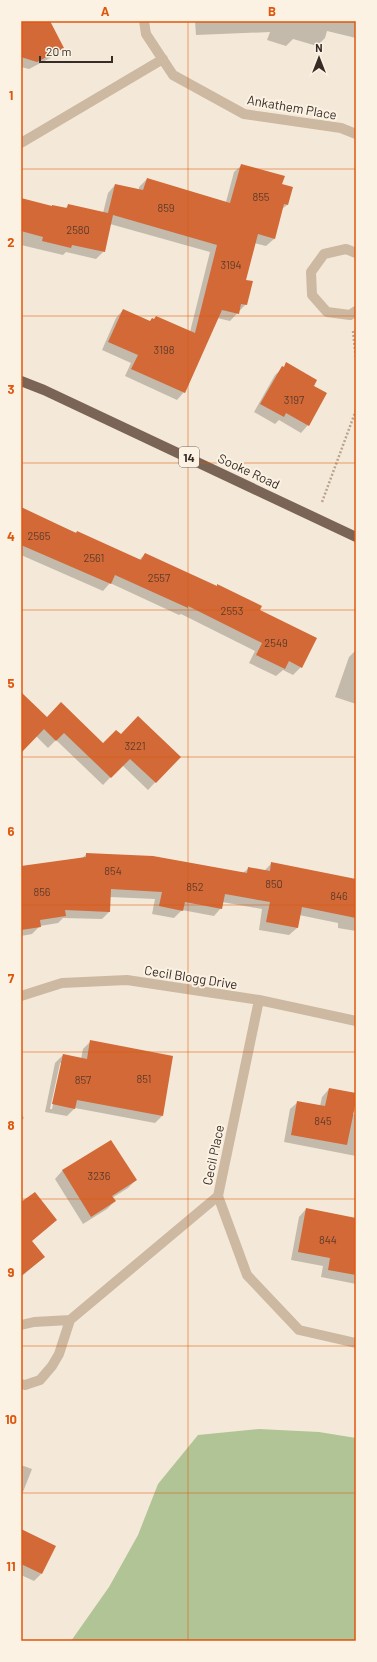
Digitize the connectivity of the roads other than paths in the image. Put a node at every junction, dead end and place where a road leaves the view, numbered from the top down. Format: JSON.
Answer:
{"nodes":[{"id":1,"x":144,"y":21,"type":"edge"},
{"id":2,"x":163,"y":59,"type":"junction"},
{"id":3,"x":356,"y":134,"type":"edge"},
{"id":4,"x":21,"y":143,"type":"edge"},
{"id":5,"x":356,"y":253,"type":"edge"},
{"id":6,"x":356,"y":311,"type":"edge"},
{"id":7,"x":21,"y":381,"type":"edge"},
{"id":8,"x":356,"y":537,"type":"edge"},
{"id":9,"x":21,"y":996,"type":"edge"},
{"id":10,"x":259,"y":1000,"type":"junction"},
{"id":11,"x":356,"y":1021,"type":"edge"},
{"id":12,"x":218,"y":1196,"type":"junction"},
{"id":13,"x":70,"y":1320,"type":"junction"},
{"id":14,"x":21,"y":1325,"type":"edge"},
{"id":15,"x":356,"y":1343,"type":"edge"},
{"id":16,"x":21,"y":1384,"type":"edge"}],
"edges":[{"from":1,"to":2,"type":"street","name":"Ankathem Place"},
{"from":2,"to":3,"type":"street","name":"Ankathem Place"},
{"from":2,"to":4,"type":"street"},
{"from":5,"to":6,"type":"street"},
{"from":7,"to":8,"type":"main road","name":"Sooke Road","number":"14"},
{"from":9,"to":10,"type":"street","name":"Cecil Blogg Drive"},
{"from":10,"to":11,"type":"street","name":"Cecil Blogg Drive"},
{"from":10,"to":12,"type":"street","name":"Cecil Place"},
{"from":12,"to":13,"type":"street","name":"Cecil Place"},
{"from":12,"to":15,"type":"street"},
{"from":13,"to":14,"type":"street"},
{"from":13,"to":16,"type":"street"}]}
